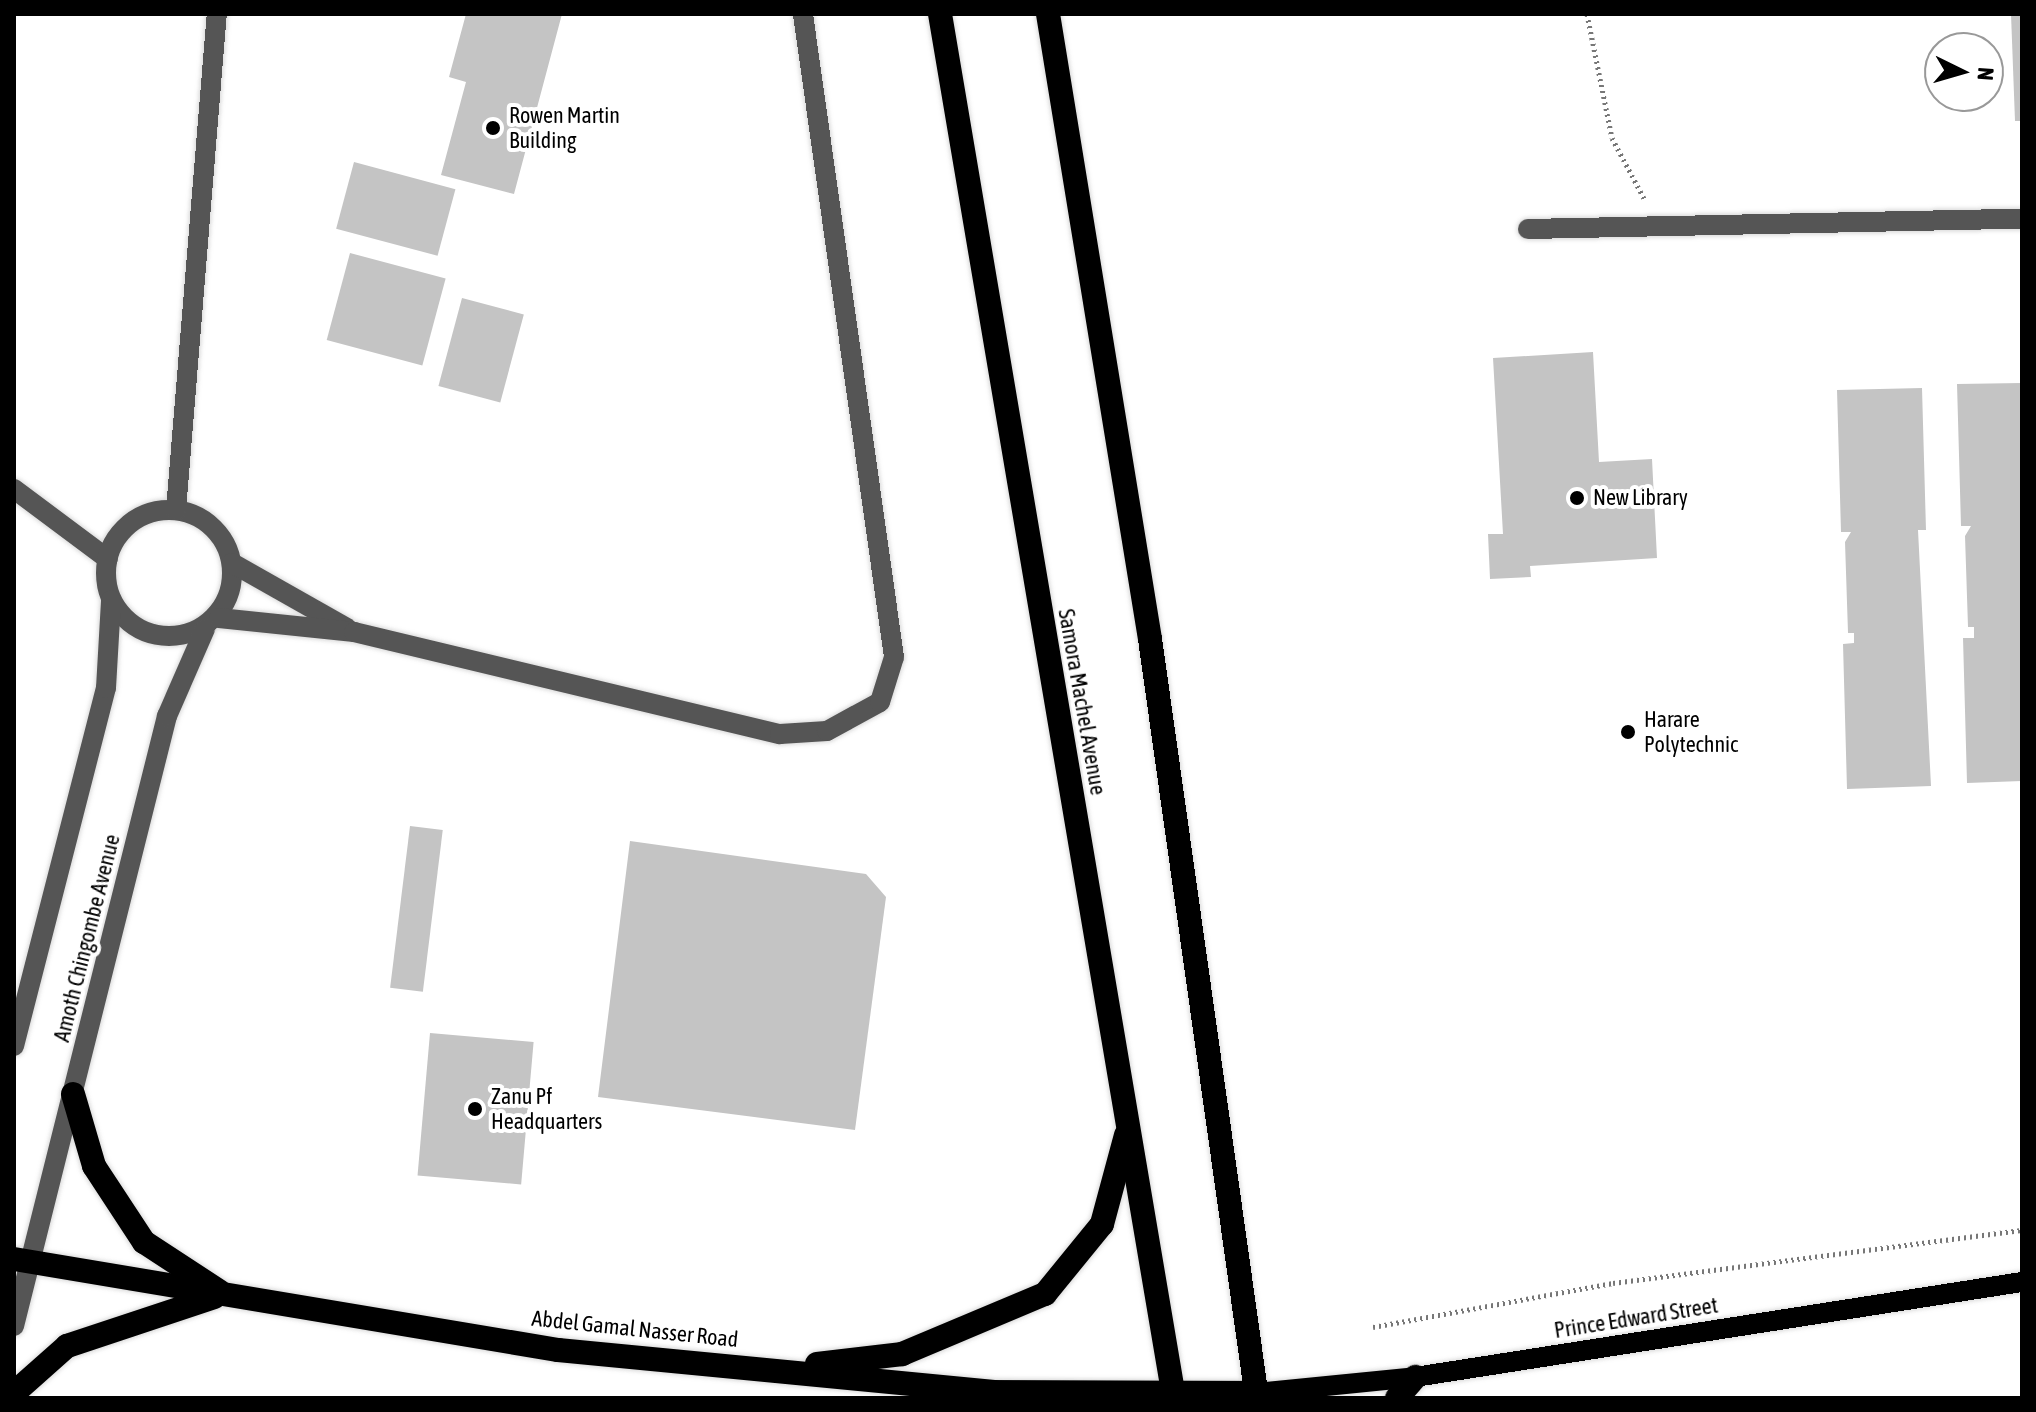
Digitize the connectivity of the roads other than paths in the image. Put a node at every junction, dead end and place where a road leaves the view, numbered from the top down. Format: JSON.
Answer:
{"nodes":[{"id":1,"x":217,"y":14,"type":"edge"},
{"id":2,"x":803,"y":14,"type":"edge"},
{"id":3,"x":940,"y":14,"type":"edge"},
{"id":4,"x":1048,"y":14,"type":"edge"},
{"id":5,"x":2022,"y":219,"type":"edge"},
{"id":6,"x":1528,"y":229,"type":"dead end"},
{"id":7,"x":14,"y":489,"type":"edge"},
{"id":8,"x":176,"y":510,"type":"junction"},
{"id":9,"x":108,"y":559,"type":"junction"},
{"id":10,"x":232,"y":563,"type":"junction"},
{"id":11,"x":111,"y":600,"type":"junction"},
{"id":12,"x":212,"y":623,"type":"junction"},
{"id":13,"x":354,"y":632,"type":"junction"},
{"id":14,"x":14,"y":1046,"type":"edge"},
{"id":15,"x":73,"y":1094,"type":"junction"},
{"id":16,"x":1129,"y":1125,"type":"junction"},
{"id":17,"x":23,"y":1261,"type":"edge"},
{"id":18,"x":2022,"y":1282,"type":"edge"},
{"id":19,"x":224,"y":1294,"type":"junction"},
{"id":20,"x":14,"y":1326,"type":"edge"},
{"id":21,"x":775,"y":1369,"type":"junction"},
{"id":22,"x":1415,"y":1377,"type":"junction"},
{"id":23,"x":14,"y":1393,"type":"edge"},
{"id":24,"x":1257,"y":1395,"type":"edge"},
{"id":25,"x":1174,"y":1397,"type":"edge"},
{"id":26,"x":1397,"y":1398,"type":"edge"}],
"edges":[{"from":1,"to":8,"type":"street"},
{"from":2,"to":13,"type":"street"},
{"from":3,"to":16,"type":"highway","name":"Samora Machel Avenue"},
{"from":4,"to":24,"type":"highway"},
{"from":5,"to":6,"type":"street"},
{"from":7,"to":9,"type":"street"},
{"from":8,"to":9,"type":"street"},
{"from":8,"to":10,"type":"street"},
{"from":9,"to":11,"type":"street"},
{"from":10,"to":12,"type":"street"},
{"from":10,"to":13,"type":"street"},
{"from":11,"to":12,"type":"street"},
{"from":11,"to":14,"type":"street","name":"Amoth Chingombe Avenue"},
{"from":12,"to":13,"type":"street"},
{"from":12,"to":15,"type":"street","name":"Amoth Chingombe Avenue"},
{"from":15,"to":17,"type":"street","name":"Amoth Chingombe Avenue"},
{"from":15,"to":19,"type":"highway"},
{"from":16,"to":21,"type":"highway"},
{"from":16,"to":25,"type":"highway","name":"Samora Machel Avenue"},
{"from":17,"to":19,"type":"highway","name":"Abdel Gamal Nasser Road"},
{"from":17,"to":20,"type":"street","name":"Amoth Chingombe Avenue"},
{"from":18,"to":22,"type":"main road","name":"Prince Edward Street"},
{"from":19,"to":21,"type":"highway","name":"Abdel Gamal Nasser Road"},
{"from":19,"to":23,"type":"highway"},
{"from":21,"to":25,"type":"highway","name":"Abdel Gamal Nasser Road"},
{"from":22,"to":24,"type":"main road","name":"Prince Edward Street"},
{"from":22,"to":26,"type":"highway"},
{"from":24,"to":25,"type":"highway","name":"Abdel Gamal Nasser Road"}]}
